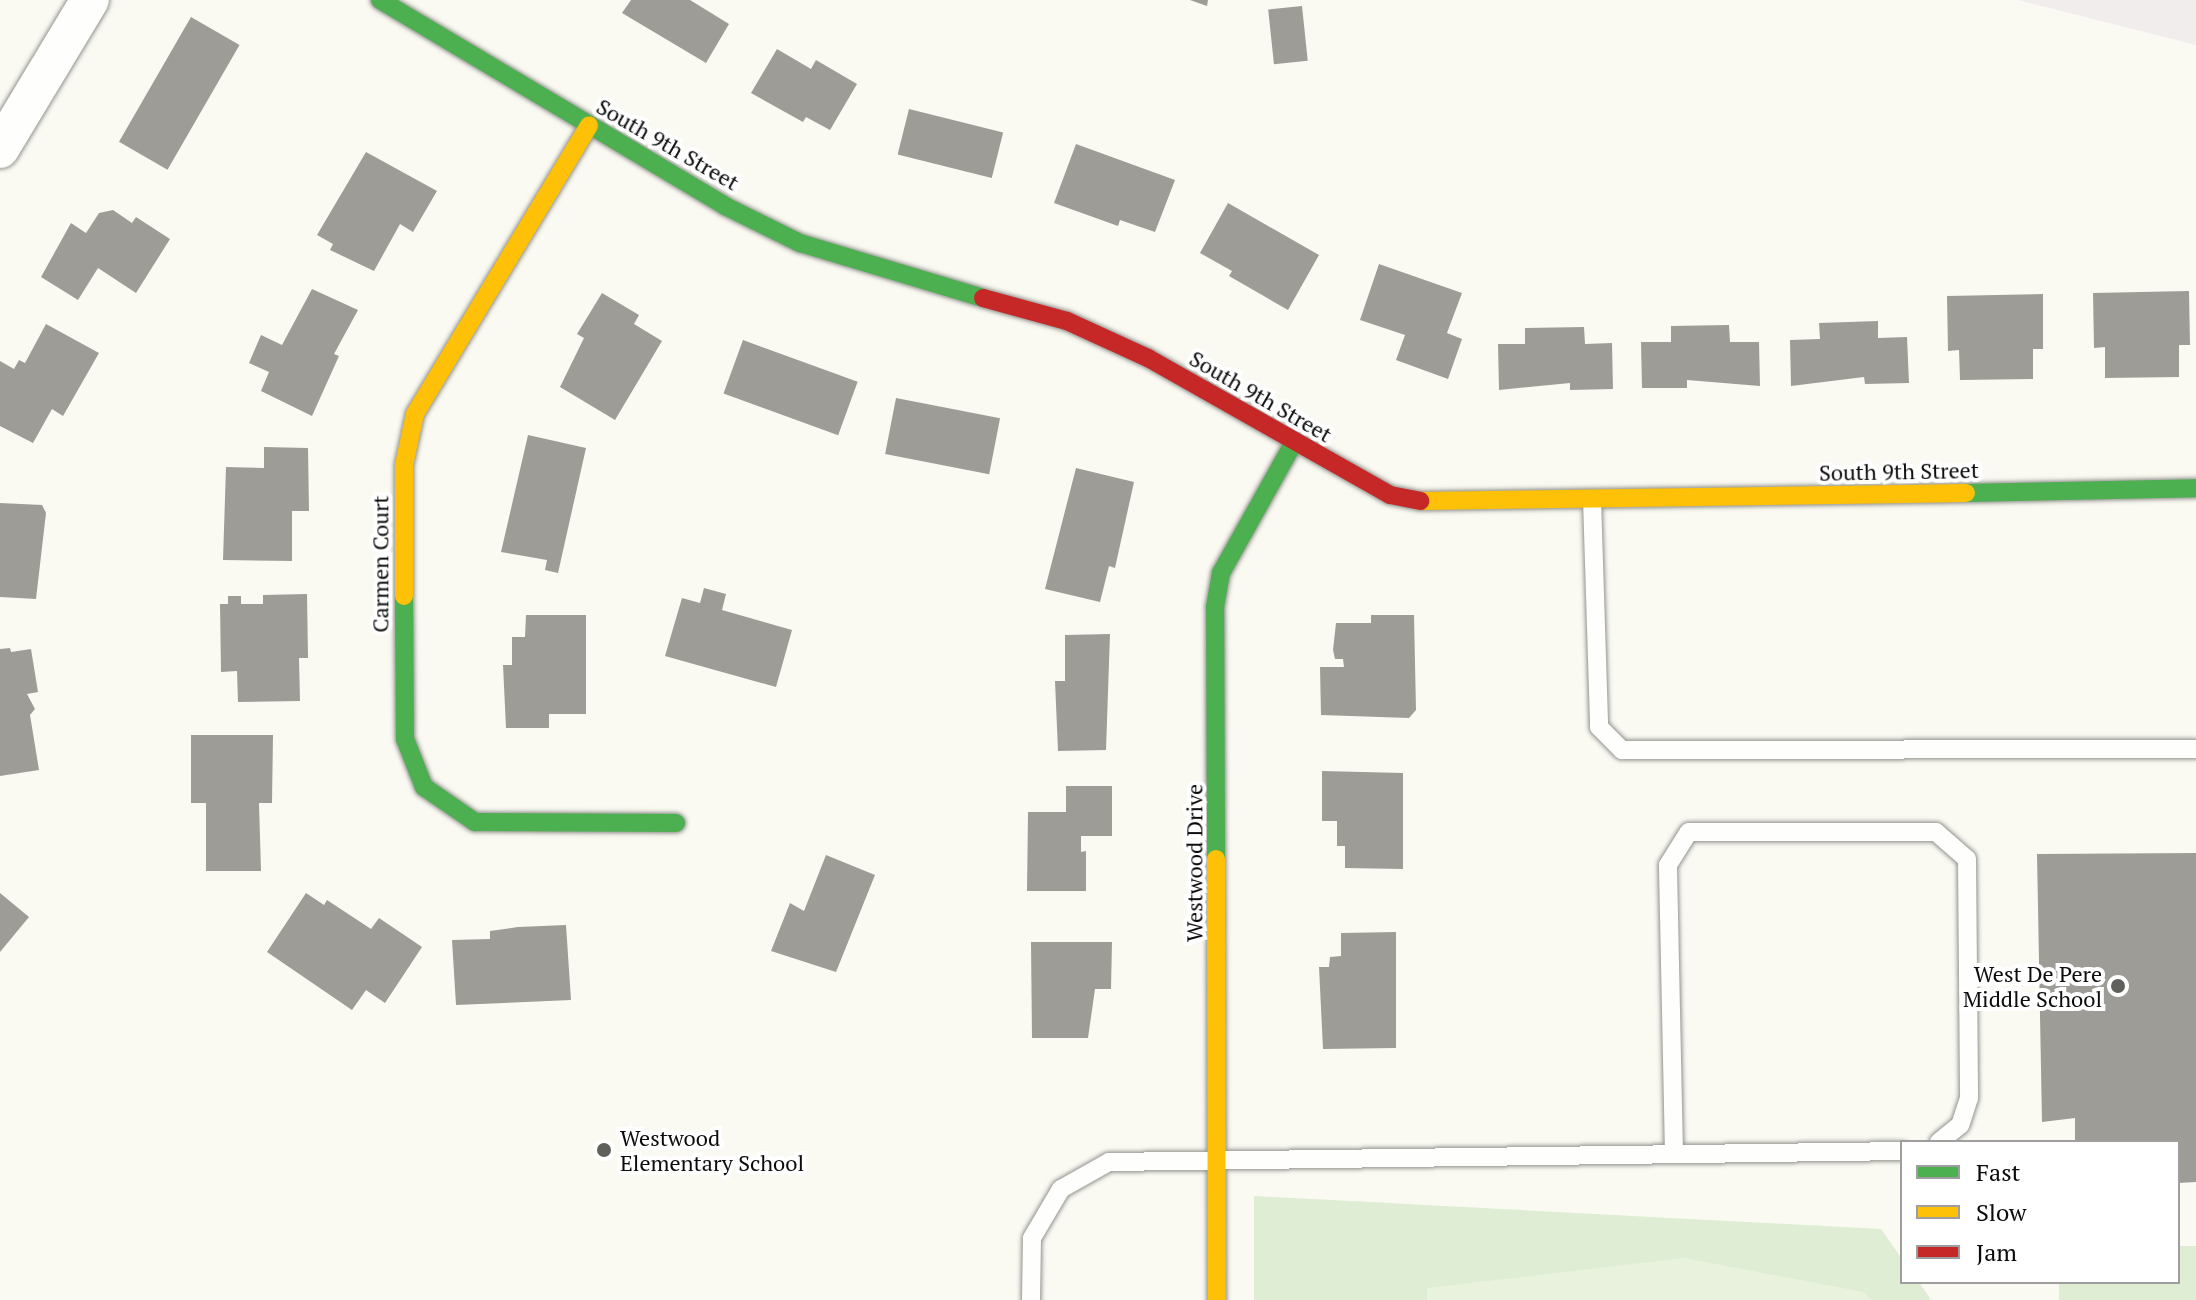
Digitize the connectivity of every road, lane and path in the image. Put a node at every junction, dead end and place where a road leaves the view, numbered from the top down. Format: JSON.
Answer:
{"nodes":[{"id":1,"x":90,"y":0,"type":"edge"},
{"id":2,"x":380,"y":0,"type":"edge"},
{"id":3,"x":589,"y":125,"type":"junction"},
{"id":4,"x":0,"y":149,"type":"edge"},
{"id":5,"x":1293,"y":444,"type":"junction"},
{"id":6,"x":2196,"y":488,"type":"edge"},
{"id":7,"x":1592,"y":499,"type":"junction"},
{"id":8,"x":2196,"y":749,"type":"edge"},
{"id":9,"x":676,"y":823,"type":"dead end"},
{"id":10,"x":1941,"y":1140,"type":"edge"},
{"id":11,"x":1896,"y":1151,"type":"edge"},
{"id":12,"x":1674,"y":1154,"type":"junction"},
{"id":13,"x":1217,"y":1159,"type":"junction"},
{"id":14,"x":1031,"y":1300,"type":"edge"},
{"id":15,"x":1217,"y":1300,"type":"edge"}],
"edges":[{"from":1,"to":4,"type":"street"},
{"from":2,"to":3,"type":"street","name":"South 9th Street"},
{"from":3,"to":5,"type":"street","name":"South 9th Street"},
{"from":3,"to":9,"type":"street","name":"Carmen Court"},
{"from":5,"to":7,"type":"street","name":"South 9th Street"},
{"from":5,"to":13,"type":"street","name":"Westwood Drive"},
{"from":6,"to":7,"type":"street","name":"South 9th Street"},
{"from":7,"to":8,"type":"lane"},
{"from":10,"to":12,"type":"lane"},
{"from":11,"to":12,"type":"lane"},
{"from":12,"to":13,"type":"lane"},
{"from":13,"to":14,"type":"lane"},
{"from":13,"to":15,"type":"street","name":"Westwood Drive"}]}
